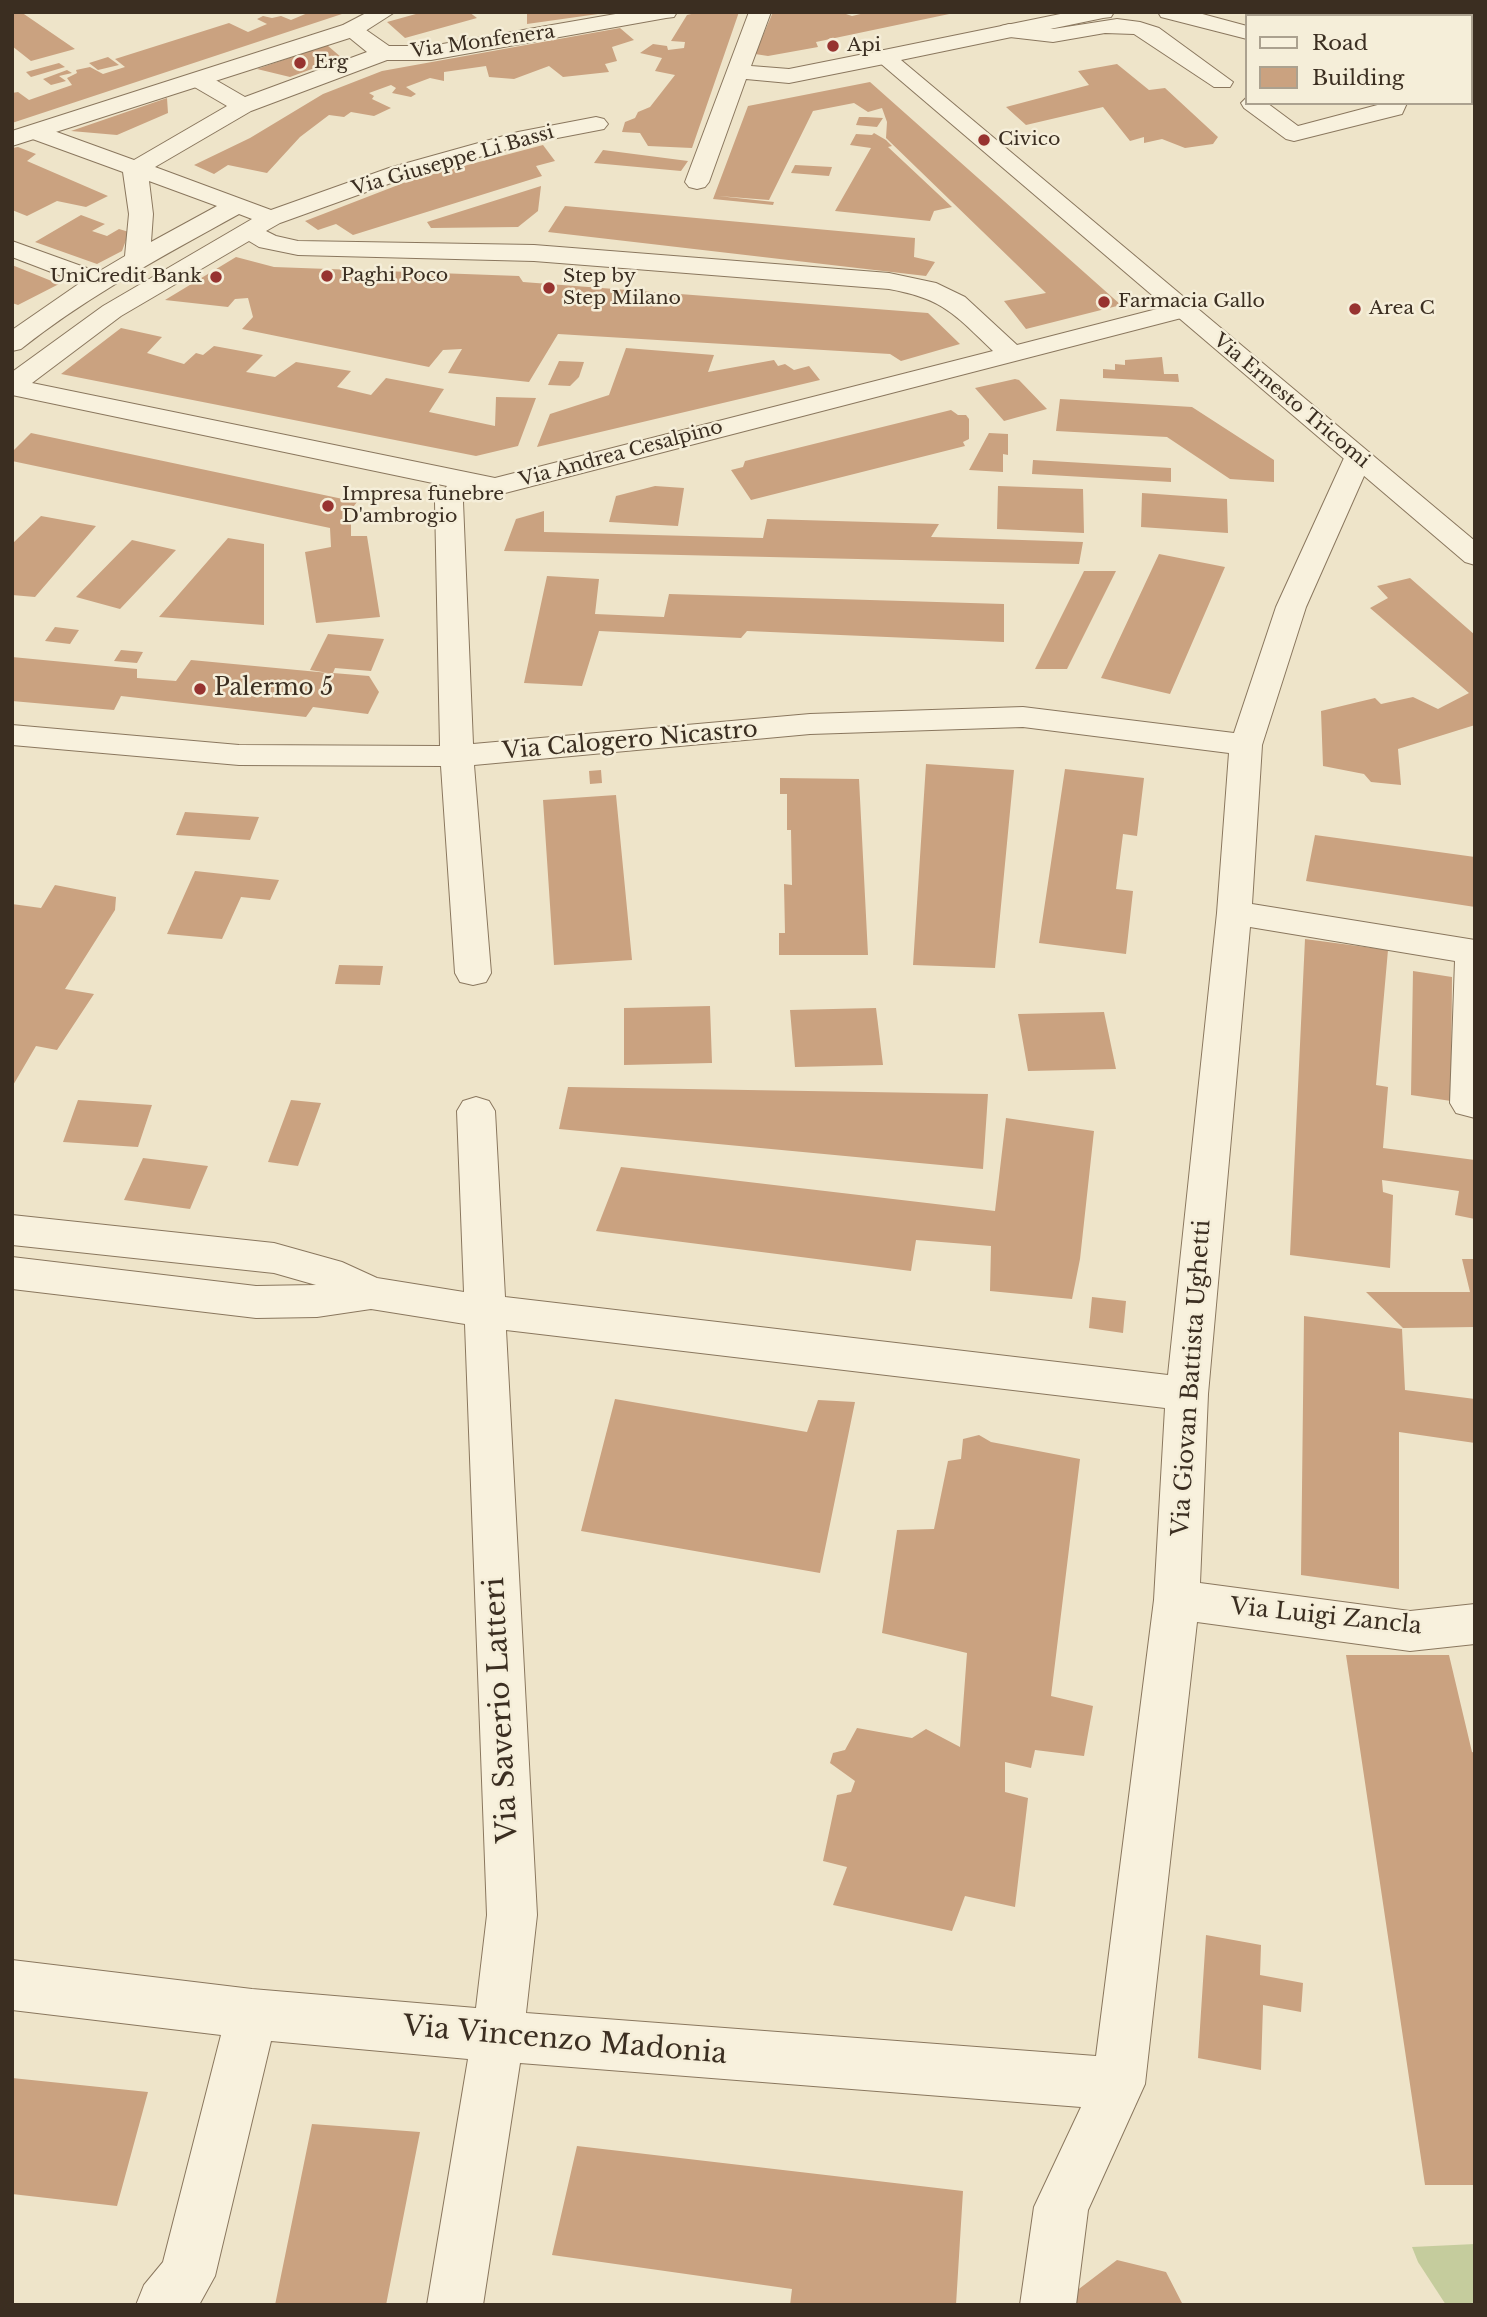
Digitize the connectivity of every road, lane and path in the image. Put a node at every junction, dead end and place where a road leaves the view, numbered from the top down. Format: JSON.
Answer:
{"nodes":[{"id":1,"x":384,"y":12,"type":"edge"},
{"id":2,"x":666,"y":12,"type":"edge"},
{"id":3,"x":760,"y":12,"type":"edge"},
{"id":4,"x":1103,"y":12,"type":"edge"},
{"id":5,"x":1169,"y":12,"type":"edge"},
{"id":6,"x":493,"y":19,"type":"dead end"},
{"id":7,"x":351,"y":30,"type":"junction"},
{"id":8,"x":1009,"y":31,"type":"junction"},
{"id":9,"x":1246,"y":33,"type":"edge"},
{"id":10,"x":384,"y":53,"type":"junction"},
{"id":11,"x":884,"y":57,"type":"junction"},
{"id":12,"x":738,"y":72,"type":"junction"},
{"id":13,"x":199,"y":80,"type":"junction"},
{"id":14,"x":1222,"y":82,"type":"dead end"},
{"id":15,"x":1255,"y":105,"type":"edge"},
{"id":16,"x":1395,"y":105,"type":"edge"},
{"id":17,"x":243,"y":106,"type":"junction"},
{"id":18,"x":596,"y":124,"type":"dead end"},
{"id":19,"x":23,"y":135,"type":"edge"},
{"id":20,"x":135,"y":169,"type":"junction"},
{"id":21,"x":697,"y":182,"type":"dead end"},
{"id":22,"x":237,"y":205,"type":"junction"},
{"id":23,"x":271,"y":218,"type":"junction"},
{"id":24,"x":248,"y":230,"type":"junction"},
{"id":25,"x":12,"y":248,"type":"edge"},
{"id":26,"x":137,"y":261,"type":"junction"},
{"id":27,"x":101,"y":282,"type":"junction"},
{"id":28,"x":1184,"y":310,"type":"junction"},
{"id":29,"x":18,"y":330,"type":"edge"},
{"id":30,"x":1011,"y":354,"type":"junction"},
{"id":31,"x":12,"y":386,"type":"edge"},
{"id":32,"x":1358,"y":458,"type":"junction"},
{"id":33,"x":465,"y":481,"type":"junction"},
{"id":34,"x":1475,"y":556,"type":"edge"},
{"id":35,"x":12,"y":735,"type":"edge"},
{"id":36,"x":1246,"y":745,"type":"junction"},
{"id":37,"x":457,"y":757,"type":"junction"},
{"id":38,"x":1234,"y":914,"type":"junction"},
{"id":39,"x":1474,"y":952,"type":"edge"},
{"id":40,"x":473,"y":973,"type":"dead end"},
{"id":41,"x":1475,"y":1104,"type":"edge"},
{"id":42,"x":476,"y":1111,"type":"dead end"},
{"id":43,"x":12,"y":1230,"type":"edge"},
{"id":44,"x":12,"y":1273,"type":"edge"},
{"id":45,"x":371,"y":1293,"type":"junction"},
{"id":46,"x":483,"y":1311,"type":"junction"},
{"id":47,"x":1186,"y":1394,"type":"junction"},
{"id":48,"x":1177,"y":1600,"type":"junction"},
{"id":49,"x":1475,"y":1624,"type":"edge"},
{"id":50,"x":12,"y":1985,"type":"edge"},
{"id":51,"x":252,"y":2014,"type":"junction"},
{"id":52,"x":498,"y":2036,"type":"junction"},
{"id":53,"x":1119,"y":2084,"type":"junction"},
{"id":54,"x":164,"y":2305,"type":"edge"},
{"id":55,"x":455,"y":2305,"type":"edge"},
{"id":56,"x":1048,"y":2305,"type":"edge"}],
"edges":[{"from":1,"to":7,"type":"street"},
{"from":2,"to":10,"type":"street","name":"Via Monfenera"},
{"from":3,"to":12,"type":"street"},
{"from":4,"to":8,"type":"street"},
{"from":5,"to":9,"type":"street"},
{"from":6,"to":10,"type":"street"},
{"from":7,"to":10,"type":"street"},
{"from":7,"to":13,"type":"street"},
{"from":8,"to":11,"type":"street"},
{"from":8,"to":14,"type":"street"},
{"from":10,"to":17,"type":"street"},
{"from":11,"to":12,"type":"street"},
{"from":11,"to":28,"type":"street","name":"Via Ernesto Tricomi"},
{"from":12,"to":21,"type":"street"},
{"from":13,"to":17,"type":"street"},
{"from":13,"to":19,"type":"street"},
{"from":15,"to":16,"type":"street"},
{"from":17,"to":20,"type":"street"},
{"from":18,"to":23,"type":"street","name":"Via Giuseppe Li Bassi"},
{"from":19,"to":20,"type":"street"},
{"from":20,"to":22,"type":"street"},
{"from":20,"to":26,"type":"street"},
{"from":22,"to":23,"type":"street"},
{"from":22,"to":26,"type":"street"},
{"from":23,"to":24,"type":"street","name":"Via Giuseppe Li Bassi"},
{"from":24,"to":30,"type":"street"},
{"from":24,"to":31,"type":"street","name":"Via Giuseppe Li Bassi"},
{"from":25,"to":27,"type":"street"},
{"from":26,"to":27,"type":"street"},
{"from":27,"to":29,"type":"street"},
{"from":28,"to":30,"type":"street","name":"Via Andrea Cesalpino"},
{"from":28,"to":32,"type":"street","name":"Via Ernesto Tricomi"},
{"from":30,"to":33,"type":"street","name":"Via Andrea Cesalpino"},
{"from":31,"to":33,"type":"street","name":"Via Andrea Cesalpino"},
{"from":32,"to":34,"type":"street","name":"Via Ernesto Tricomi"},
{"from":32,"to":36,"type":"street","name":"Via Giovan Battista Ughetti"},
{"from":33,"to":37,"type":"street"},
{"from":35,"to":37,"type":"street","name":"Via Calogero Nicastro"},
{"from":36,"to":37,"type":"street","name":"Via Calogero Nicastro"},
{"from":36,"to":38,"type":"street","name":"Via Giovan Battista Ughetti"},
{"from":37,"to":40,"type":"street"},
{"from":38,"to":39,"type":"street"},
{"from":38,"to":47,"type":"street","name":"Via Giovan Battista Ughetti"},
{"from":39,"to":41,"type":"street"},
{"from":42,"to":46,"type":"street","name":"Via Saverio Latteri"},
{"from":43,"to":45,"type":"street"},
{"from":44,"to":45,"type":"street"},
{"from":45,"to":46,"type":"street"},
{"from":46,"to":47,"type":"street"},
{"from":46,"to":52,"type":"street","name":"Via Saverio Latteri"},
{"from":47,"to":48,"type":"street","name":"Via Giovan Battista Ughetti"},
{"from":48,"to":49,"type":"street","name":"Via Luigi Zancla"},
{"from":48,"to":53,"type":"street","name":"Via Giovan Battista Ughetti"},
{"from":50,"to":51,"type":"street","name":"Via Vincenzo Madonia"},
{"from":51,"to":52,"type":"street","name":"Via Vincenzo Madonia"},
{"from":51,"to":54,"type":"street"},
{"from":52,"to":53,"type":"street","name":"Via Vincenzo Madonia"},
{"from":52,"to":55,"type":"street","name":"Via Saverio Latteri"},
{"from":53,"to":56,"type":"street","name":"Via Giovan Battista Ughetti"}]}
